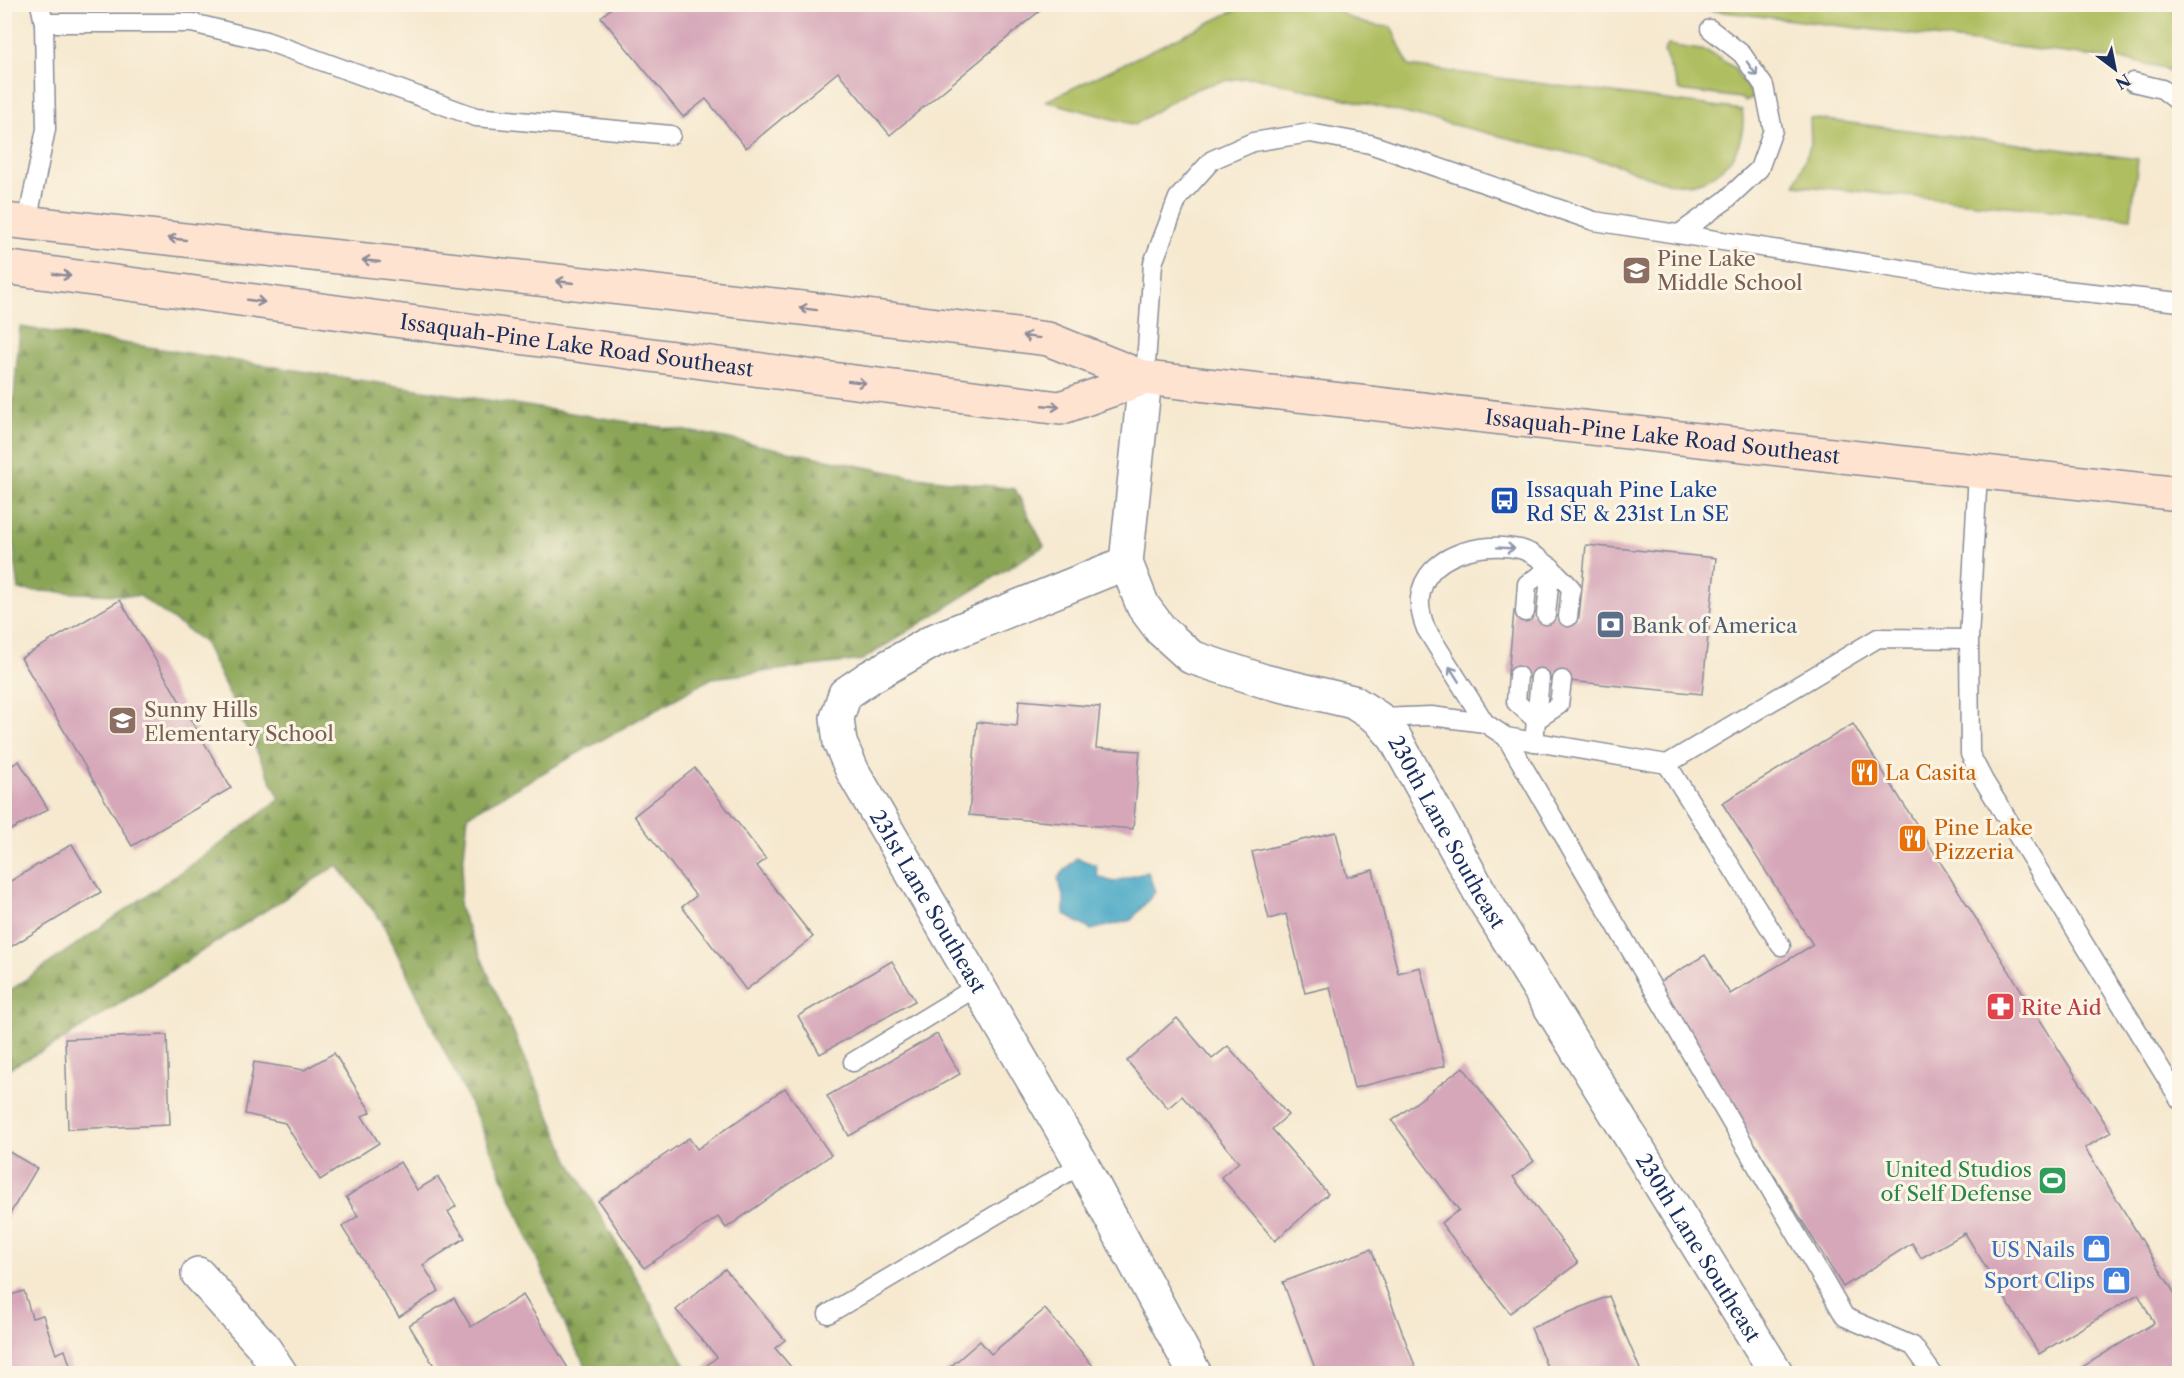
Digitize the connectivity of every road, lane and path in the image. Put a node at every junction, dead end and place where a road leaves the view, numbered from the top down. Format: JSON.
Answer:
{"nodes":[{"id":1,"x":40,"y":4,"type":"edge"},
{"id":2,"x":44,"y":23,"type":"junction"},
{"id":3,"x":1710,"y":29,"type":"dead end"},
{"id":4,"x":2133,"y":82,"type":"dead end"},
{"id":5,"x":2180,"y":103,"type":"edge"},
{"id":6,"x":671,"y":135,"type":"dead end"},
{"id":7,"x":16,"y":221,"type":"edge"},
{"id":8,"x":1679,"y":234,"type":"junction"},
{"id":9,"x":4,"y":267,"type":"edge"},
{"id":10,"x":2180,"y":302,"type":"edge"},
{"id":11,"x":1145,"y":378,"type":"junction"},
{"id":12,"x":1978,"y":472,"type":"junction"},
{"id":13,"x":2180,"y":494,"type":"edge"},
{"id":14,"x":1126,"y":563,"type":"junction"},
{"id":15,"x":1551,"y":567,"type":"junction"},
{"id":16,"x":1525,"y":612,"type":"dead end"},
{"id":17,"x":1546,"y":615,"type":"dead end"},
{"id":18,"x":1568,"y":617,"type":"dead end"},
{"id":19,"x":1969,"y":639,"type":"junction"},
{"id":20,"x":1518,"y":676,"type":"dead end"},
{"id":21,"x":1540,"y":678,"type":"dead end"},
{"id":22,"x":1562,"y":680,"type":"dead end"},
{"id":23,"x":1378,"y":718,"type":"junction"},
{"id":24,"x":1536,"y":720,"type":"junction"},
{"id":25,"x":1485,"y":723,"type":"junction"},
{"id":26,"x":1506,"y":737,"type":"junction"},
{"id":27,"x":1534,"y":742,"type":"junction"},
{"id":28,"x":1667,"y":764,"type":"junction"},
{"id":29,"x":1781,"y":946,"type":"dead end"},
{"id":30,"x":978,"y":986,"type":"junction"},
{"id":31,"x":853,"y":1062,"type":"dead end"},
{"id":32,"x":2180,"y":1100,"type":"edge"},
{"id":33,"x":1082,"y":1164,"type":"junction"},
{"id":34,"x":198,"y":1274,"type":"dead end"},
{"id":35,"x":828,"y":1314,"type":"dead end"},
{"id":36,"x":281,"y":1374,"type":"edge"},
{"id":37,"x":1195,"y":1374,"type":"edge"},
{"id":38,"x":1777,"y":1374,"type":"edge"},
{"id":39,"x":1933,"y":1374,"type":"edge"}],
"edges":[{"from":1,"to":2,"type":"lane"},
{"from":2,"to":6,"type":"lane"},
{"from":2,"to":7,"type":"lane"},
{"from":3,"to":8,"type":"lane","one_way":true},
{"from":4,"to":5,"type":"lane"},
{"from":11,"to":7,"type":"main road","name":"Issaquah-Pine Lake Road Southeast","one_way":true},
{"from":8,"to":10,"type":"lane"},
{"from":8,"to":11,"type":"lane"},
{"from":9,"to":11,"type":"main road","name":"Issaquah-Pine Lake Road Southeast","one_way":true},
{"from":11,"to":12,"type":"main road","name":"Issaquah-Pine Lake Road Southeast"},
{"from":11,"to":14,"type":"street","name":"230th Lane Southeast"},
{"from":12,"to":13,"type":"main road","name":"Issaquah-Pine Lake Road Southeast"},
{"from":12,"to":19,"type":"lane"},
{"from":14,"to":23,"type":"street","name":"230th Lane Southeast"},
{"from":14,"to":30,"type":"street","name":"231st Lane Southeast"},
{"from":15,"to":16,"type":"lane"},
{"from":15,"to":17,"type":"lane"},
{"from":15,"to":18,"type":"lane"},
{"from":25,"to":15,"type":"lane","one_way":true},
{"from":19,"to":28,"type":"lane"},
{"from":19,"to":32,"type":"lane"},
{"from":20,"to":24,"type":"lane"},
{"from":21,"to":24,"type":"lane"},
{"from":22,"to":24,"type":"lane"},
{"from":23,"to":25,"type":"lane"},
{"from":23,"to":38,"type":"street","name":"230th Lane Southeast"},
{"from":24,"to":27,"type":"lane"},
{"from":25,"to":26,"type":"lane"},
{"from":26,"to":27,"type":"lane"},
{"from":26,"to":39,"type":"lane"},
{"from":27,"to":28,"type":"lane"},
{"from":28,"to":29,"type":"lane"},
{"from":30,"to":31,"type":"lane"},
{"from":30,"to":33,"type":"street","name":"231st Lane Southeast"},
{"from":33,"to":35,"type":"lane"},
{"from":33,"to":37,"type":"street","name":"231st Lane Southeast"},
{"from":34,"to":36,"type":"street"}]}
